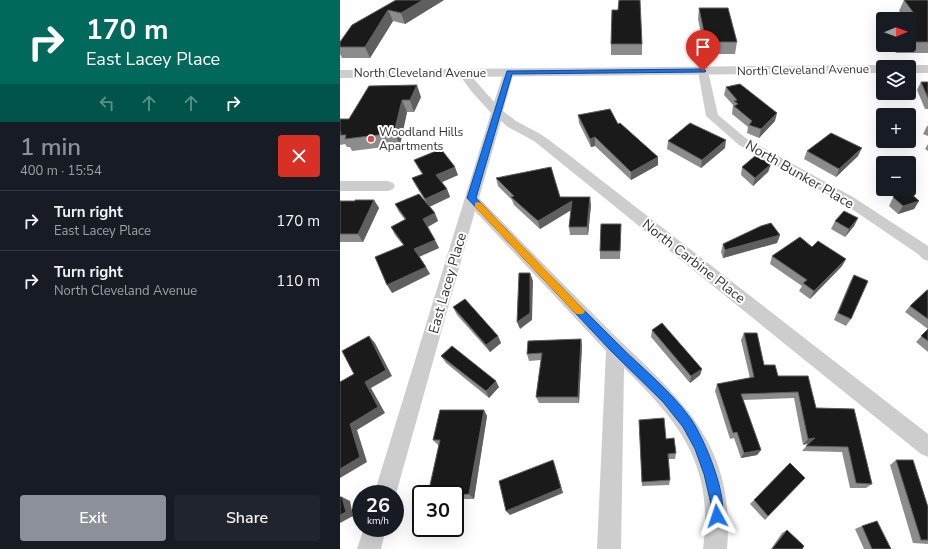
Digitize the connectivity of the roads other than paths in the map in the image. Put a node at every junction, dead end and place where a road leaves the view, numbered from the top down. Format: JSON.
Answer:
{"nodes":[{"id":1,"x":876,"y":69,"type":"edge"},
{"id":2,"x":916,"y":69,"type":"edge"},
{"id":3,"x":928,"y":69,"type":"edge"},
{"id":4,"x":703,"y":71,"type":"junction"},
{"id":5,"x":509,"y":72,"type":"junction"},
{"id":6,"x":463,"y":73,"type":"junction"},
{"id":7,"x":340,"y":74,"type":"edge"},
{"id":8,"x":497,"y":112,"type":"junction"},
{"id":9,"x":340,"y":186,"type":"edge"},
{"id":10,"x":388,"y":186,"type":"dead end"},
{"id":11,"x":471,"y":198,"type":"junction"},
{"id":12,"x":926,"y":250,"type":"edge"},
{"id":13,"x":615,"y":348,"type":"junction"},
{"id":14,"x":928,"y":447,"type":"edge"},
{"id":15,"x":388,"y":485,"type":"edge"},
{"id":16,"x":372,"y":537,"type":"edge"},
{"id":17,"x":369,"y":549,"type":"edge"},
{"id":18,"x":609,"y":549,"type":"edge"},
{"id":19,"x":715,"y":549,"type":"edge"}],
"edges":[{"from":1,"to":4,"type":"street","name":"North Cleveland Avenue"},
{"from":2,"to":3,"type":"street"},
{"from":4,"to":5,"type":"street","name":"North Cleveland Avenue"},
{"from":4,"to":12,"type":"street","name":"North Bunker Place"},
{"from":5,"to":6,"type":"street","name":"North Cleveland Avenue"},
{"from":5,"to":8,"type":"street","name":"East Lacey Place"},
{"from":6,"to":7,"type":"street","name":"North Cleveland Avenue"},
{"from":6,"to":8,"type":"street","name":"North Carbine Place"},
{"from":8,"to":11,"type":"street","name":"East Lacey Place"},
{"from":8,"to":14,"type":"street","name":"North Carbine Place"},
{"from":9,"to":10,"type":"street"},
{"from":11,"to":13,"type":"street"},
{"from":11,"to":15,"type":"street","name":"East Lacey Place"},
{"from":13,"to":18,"type":"street"},
{"from":13,"to":19,"type":"street"},
{"from":16,"to":17,"type":"street"}]}
